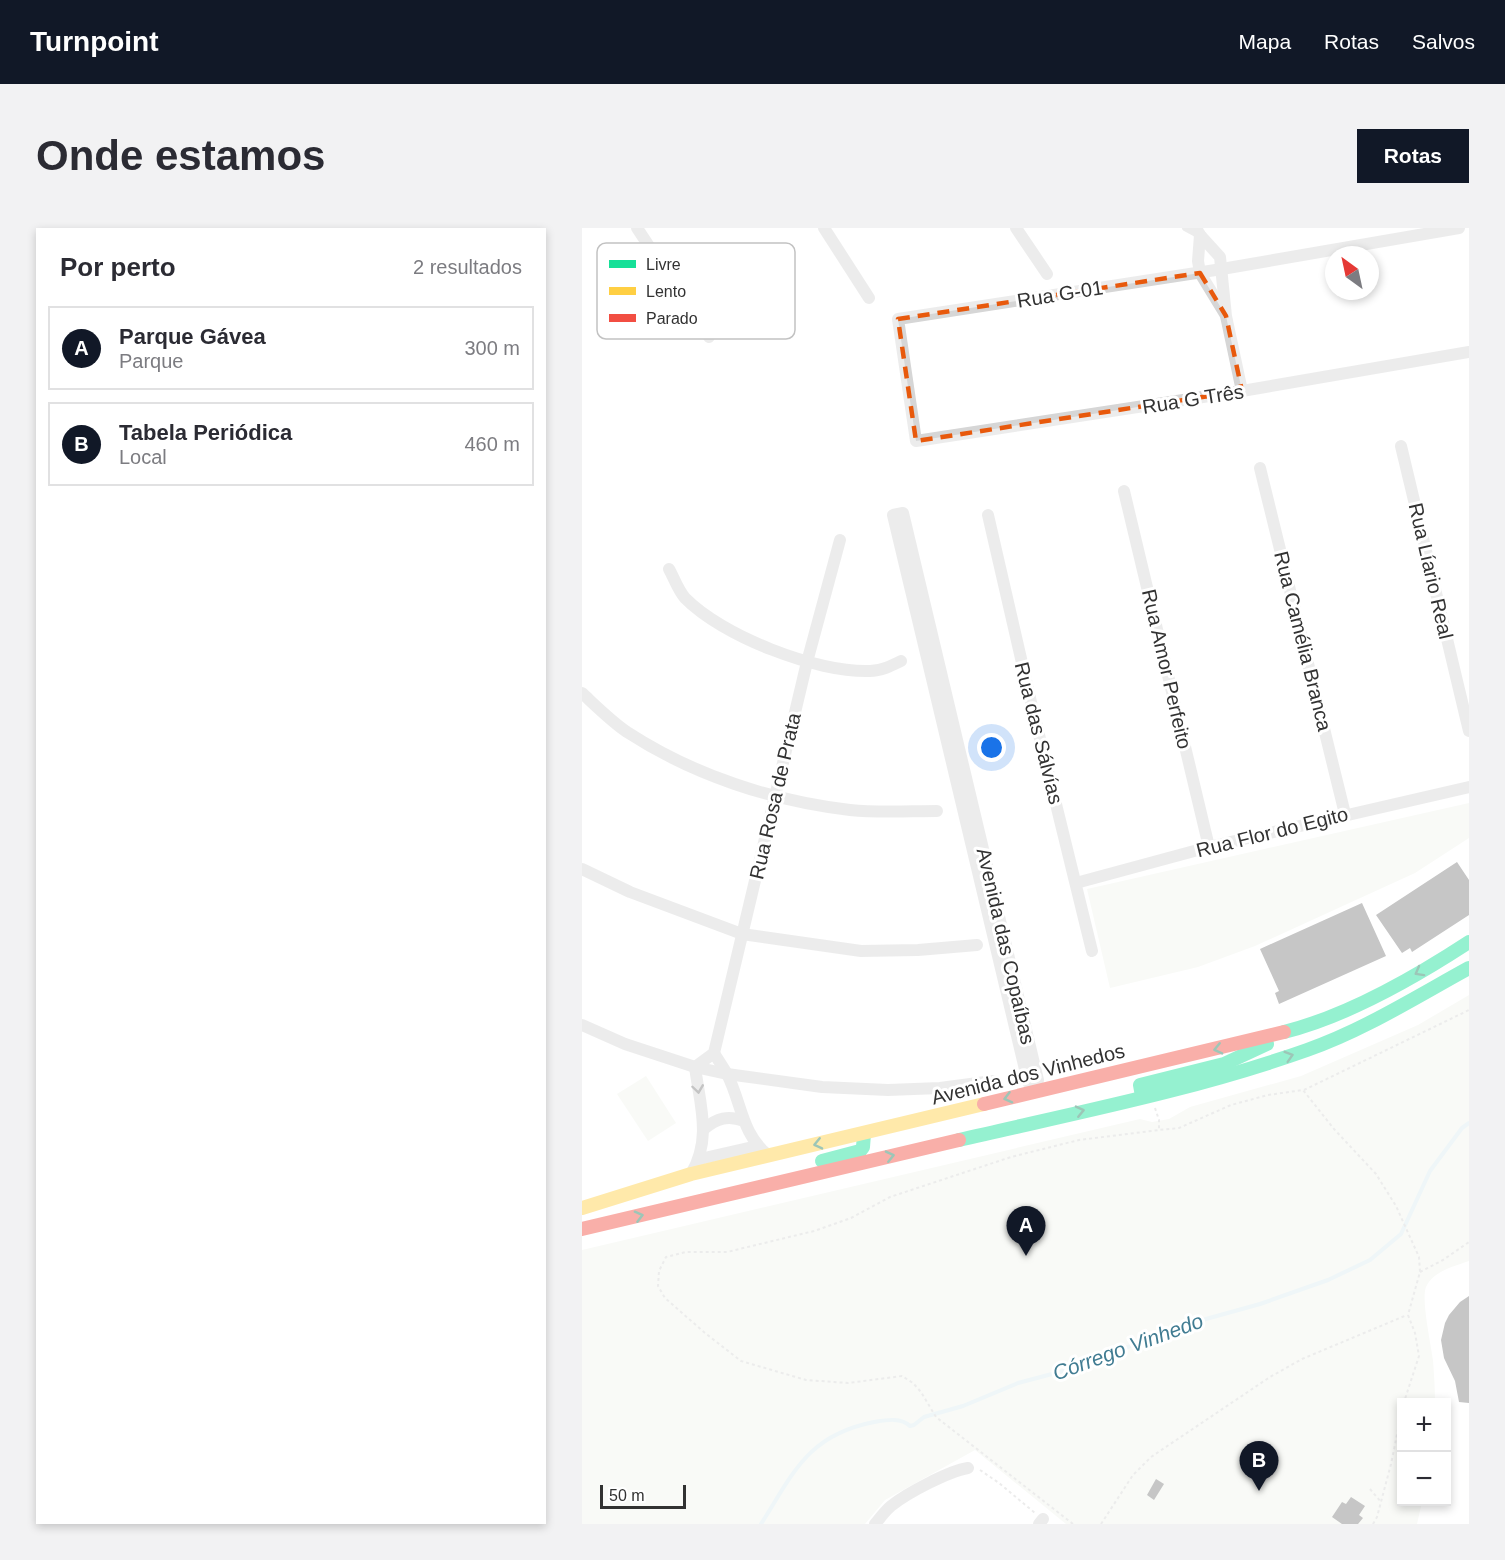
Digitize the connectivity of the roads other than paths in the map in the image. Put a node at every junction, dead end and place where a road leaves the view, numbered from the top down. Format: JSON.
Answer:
{"nodes":[{"id":1,"x":637,"y":228,"type":"edge"},
{"id":2,"x":824,"y":228,"type":"edge"},
{"id":3,"x":1016,"y":228,"type":"edge"},
{"id":4,"x":1185,"y":228,"type":"edge"},
{"id":5,"x":1459,"y":228,"type":"edge"},
{"id":6,"x":1198,"y":232,"type":"edge"},
{"id":7,"x":647,"y":243,"type":"edge"},
{"id":8,"x":1222,"y":269,"type":"junction"},
{"id":9,"x":1200,"y":273,"type":"junction"},
{"id":10,"x":1047,"y":274,"type":"dead end"},
{"id":11,"x":869,"y":298,"type":"dead end"},
{"id":12,"x":1226,"y":316,"type":"junction"},
{"id":13,"x":1469,"y":352,"type":"edge"},
{"id":14,"x":1242,"y":391,"type":"junction"},
{"id":15,"x":916,"y":441,"type":"joint"},
{"id":16,"x":1401,"y":446,"type":"dead end"},
{"id":17,"x":1260,"y":468,"type":"dead end"},
{"id":18,"x":1124,"y":491,"type":"dead end"},
{"id":19,"x":988,"y":515,"type":"dead end"},
{"id":20,"x":840,"y":540,"type":"dead end"},
{"id":21,"x":669,"y":569,"type":"dead end"},
{"id":22,"x":807,"y":662,"type":"junction"},
{"id":23,"x":901,"y":662,"type":"dead end"},
{"id":24,"x":582,"y":693,"type":"edge"},
{"id":25,"x":1469,"y":731,"type":"edge"},
{"id":26,"x":1469,"y":787,"type":"edge"},
{"id":27,"x":775,"y":796,"type":"junction"},
{"id":28,"x":937,"y":811,"type":"dead end"},
{"id":29,"x":1345,"y":814,"type":"junction"},
{"id":30,"x":1209,"y":847,"type":"junction"},
{"id":31,"x":582,"y":869,"type":"edge"},
{"id":32,"x":1076,"y":883,"type":"junction"},
{"id":33,"x":742,"y":934,"type":"junction"},
{"id":34,"x":1469,"y":942,"type":"edge"},
{"id":35,"x":976,"y":945,"type":"dead end"},
{"id":36,"x":1092,"y":951,"type":"dead end"},
{"id":37,"x":1469,"y":968,"type":"edge"},
{"id":38,"x":582,"y":1025,"type":"edge"},
{"id":39,"x":1300,"y":1028,"type":"junction"},
{"id":40,"x":714,"y":1053,"type":"junction"},
{"id":41,"x":695,"y":1067,"type":"junction"},
{"id":42,"x":727,"y":1074,"type":"junction"},
{"id":43,"x":993,"y":1082,"type":"dead end"},
{"id":44,"x":1035,"y":1092,"type":"junction"},
{"id":45,"x":1146,"y":1096,"type":"junction"},
{"id":46,"x":744,"y":1121,"type":"junction"},
{"id":47,"x":704,"y":1129,"type":"junction"},
{"id":48,"x":864,"y":1134,"type":"junction"},
{"id":49,"x":757,"y":1146,"type":"junction"},
{"id":50,"x":769,"y":1156,"type":"junction"},
{"id":51,"x":700,"y":1159,"type":"junction"},
{"id":52,"x":691,"y":1174,"type":"junction"},
{"id":53,"x":687,"y":1204,"type":"junction"},
{"id":54,"x":582,"y":1208,"type":"edge"},
{"id":55,"x":582,"y":1229,"type":"edge"},
{"id":56,"x":968,"y":1468,"type":"road end"},
{"id":57,"x":875,"y":1524,"type":"edge"}],
"edges":[{"from":1,"to":7,"type":"street"},
{"from":2,"to":11,"type":"street"},
{"from":3,"to":10,"type":"street"},
{"from":4,"to":6,"type":"lane"},
{"from":5,"to":8,"type":"street","name":"Rua G-01"},
{"from":6,"to":8,"type":"street"},
{"from":6,"to":9,"type":"street"},
{"from":8,"to":9,"type":"street","name":"Rua G-01"},
{"from":8,"to":12,"type":"street"},
{"from":9,"to":12,"type":"street"},
{"from":9,"to":15,"type":"street","name":"Rua G-01"},
{"from":12,"to":14,"type":"street"},
{"from":13,"to":14,"type":"street","name":"Rua G Três"},
{"from":14,"to":15,"type":"street","name":"Rua G Três"},
{"from":16,"to":25,"type":"street","name":"Rua Líario Real"},
{"from":17,"to":29,"type":"street","name":"Rua Camélia Branca"},
{"from":18,"to":30,"type":"street","name":"Rua Amor Perfeito"},
{"from":19,"to":32,"type":"street","name":"Rua das Sálvías"},
{"from":20,"to":22,"type":"street","name":"Rua Rosa de Prata"},
{"from":21,"to":22,"type":"street"},
{"from":22,"to":23,"type":"street"},
{"from":22,"to":27,"type":"street","name":"Rua Rosa de Prata"},
{"from":24,"to":27,"type":"street"},
{"from":26,"to":29,"type":"street","name":"Rua Flor do Egito"},
{"from":27,"to":28,"type":"street"},
{"from":27,"to":33,"type":"street","name":"Rua Rosa de Prata"},
{"from":29,"to":30,"type":"street","name":"Rua Flor do Egito"},
{"from":30,"to":32,"type":"street","name":"Rua Flor do Egito"},
{"from":31,"to":33,"type":"street"},
{"from":32,"to":36,"type":"street","name":"Rua das Sálvías"},
{"from":33,"to":35,"type":"street"},
{"from":33,"to":40,"type":"street","name":"Rua Rosa de Prata"},
{"from":34,"to":39,"type":"main road","name":"Avenida dos Vinhedos","one_way":true},
{"from":45,"to":37,"type":"main road","one_way":true},
{"from":38,"to":41,"type":"street"},
{"from":39,"to":44,"type":"main road","name":"Avenida dos Vinhedos","one_way":true},
{"from":39,"to":45,"type":"main road"},
{"from":40,"to":41,"type":"street"},
{"from":40,"to":42,"type":"street"},
{"from":41,"to":42,"type":"street"},
{"from":41,"to":47,"type":"street","one_way":true},
{"from":42,"to":43,"type":"street"},
{"from":42,"to":46,"type":"street"},
{"from":44,"to":44,"type":"street","name":"Avenida das Copaíbas"},
{"from":44,"to":48,"type":"main road","name":"Avenida dos Vinhedos","one_way":true},
{"from":53,"to":45,"type":"main road","one_way":true},
{"from":46,"to":47,"type":"street"},
{"from":46,"to":49,"type":"street"},
{"from":47,"to":51,"type":"street"},
{"from":48,"to":50,"type":"main road","name":"Avenida dos Vinhedos","one_way":true},
{"from":48,"to":53,"type":"main road"},
{"from":49,"to":50,"type":"street"},
{"from":49,"to":51,"type":"street"},
{"from":50,"to":52,"type":"main road","name":"Avenida dos Vinhedos"},
{"from":51,"to":52,"type":"street"},
{"from":52,"to":54,"type":"main road","name":"Avenida dos Vinhedos"},
{"from":55,"to":53,"type":"main road","one_way":true},
{"from":56,"to":57,"type":"street"}]}
